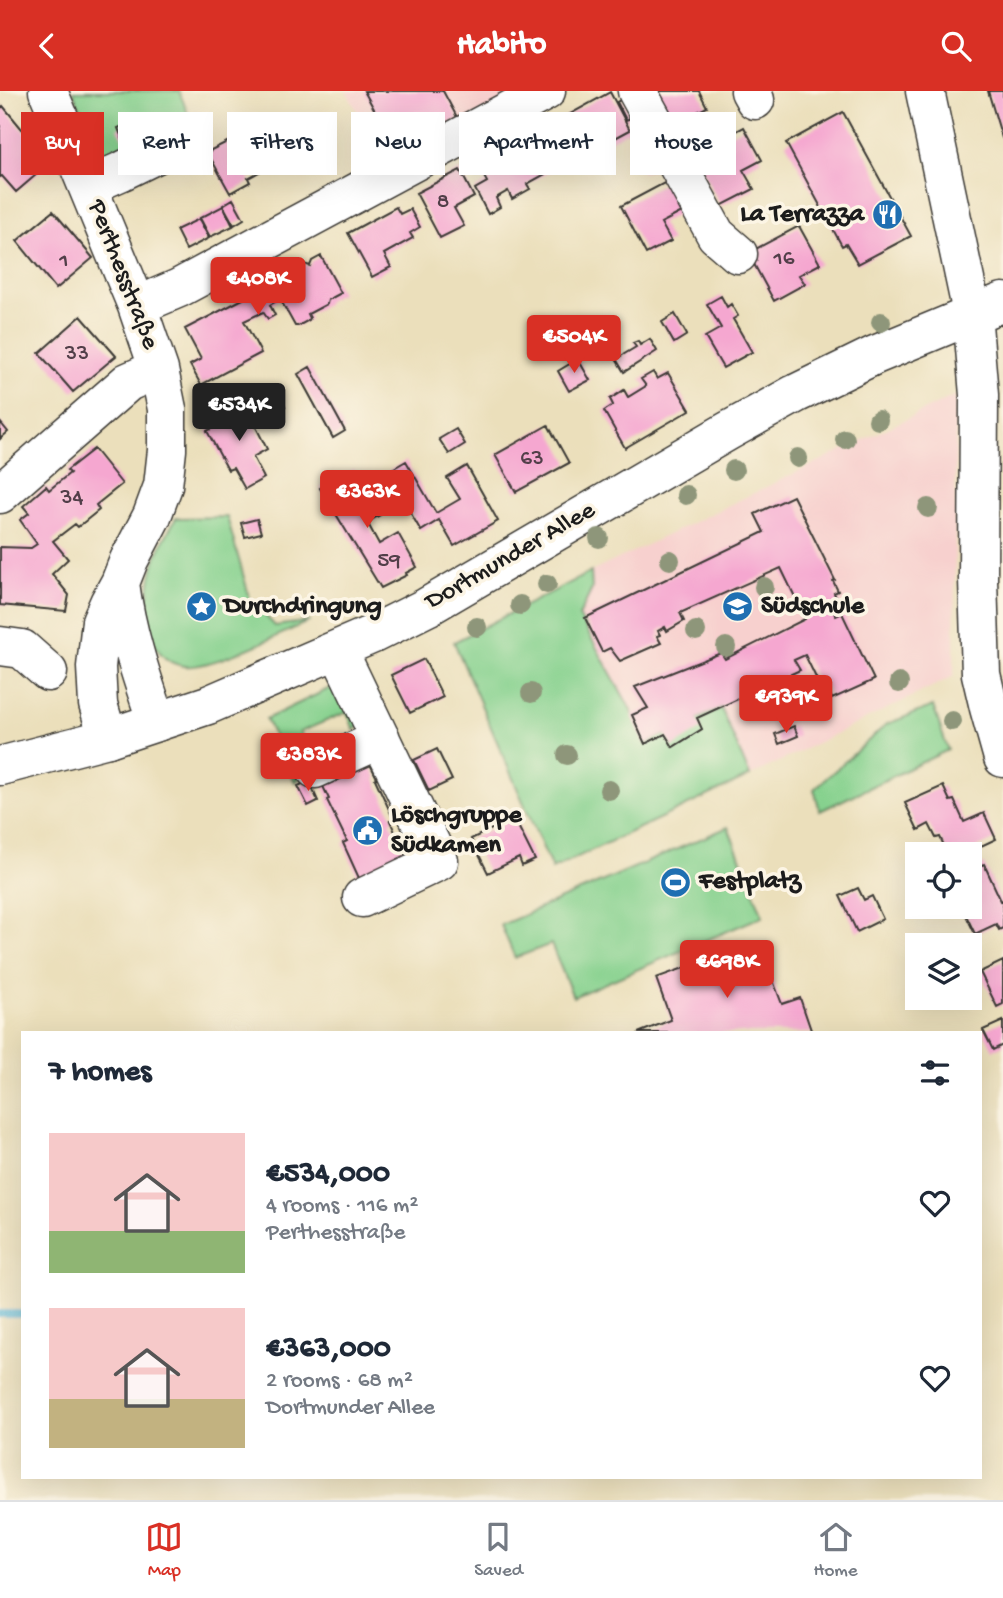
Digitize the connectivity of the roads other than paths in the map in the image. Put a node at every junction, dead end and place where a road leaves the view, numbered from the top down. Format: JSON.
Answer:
{"nodes":[{"id":1,"x":48,"y":91,"type":"edge"},
{"id":2,"x":638,"y":91,"type":"edge"},
{"id":3,"x":925,"y":91,"type":"edge"},
{"id":4,"x":539,"y":93,"type":"edge"},
{"id":5,"x":137,"y":175,"type":"edge"},
{"id":6,"x":88,"y":186,"type":"junction"},
{"id":7,"x":738,"y":254,"type":"dead end"},
{"id":8,"x":137,"y":306,"type":"junction"},
{"id":9,"x":987,"y":307,"type":"edge"},
{"id":10,"x":159,"y":370,"type":"junction"},
{"id":11,"x":0,"y":494,"type":"edge"},
{"id":12,"x":990,"y":579,"type":"edge"},
{"id":13,"x":120,"y":583,"type":"junction"},
{"id":14,"x":0,"y":646,"type":"edge"},
{"id":15,"x":338,"y":650,"type":"junction"},
{"id":16,"x":48,"y":672,"type":"dead end"},
{"id":17,"x":157,"y":722,"type":"junction"},
{"id":18,"x":108,"y":737,"type":"junction"},
{"id":19,"x":381,"y":739,"type":"junction"},
{"id":20,"x":1003,"y":758,"type":"edge"},
{"id":21,"x":0,"y":766,"type":"edge"},
{"id":22,"x":315,"y":769,"type":"dead end"},
{"id":23,"x":362,"y":898,"type":"dead end"}],
"edges":[{"from":1,"to":6,"type":"street","name":"Perthesstraße"},
{"from":2,"to":7,"type":"street"},
{"from":3,"to":9,"type":"street"},
{"from":4,"to":8,"type":"street"},
{"from":5,"to":6,"type":"street"},
{"from":6,"to":8,"type":"street","name":"Perthesstraße"},
{"from":8,"to":10,"type":"street","name":"Perthesstraße"},
{"from":9,"to":12,"type":"street"},
{"from":9,"to":15,"type":"street","name":"Dortmunder Allee"},
{"from":10,"to":11,"type":"street"},
{"from":10,"to":13,"type":"street","name":"Perthesstraße"},
{"from":12,"to":20,"type":"street"},
{"from":13,"to":17,"type":"street"},
{"from":13,"to":18,"type":"street","name":"Perthesstraße"},
{"from":14,"to":16,"type":"street"},
{"from":15,"to":17,"type":"street","name":"Dortmunder Allee"},
{"from":15,"to":19,"type":"street"},
{"from":17,"to":18,"type":"street","name":"Dortmunder Allee"},
{"from":18,"to":21,"type":"street","name":"Dortmunder Allee"},
{"from":19,"to":22,"type":"street"},
{"from":19,"to":23,"type":"street"}]}
